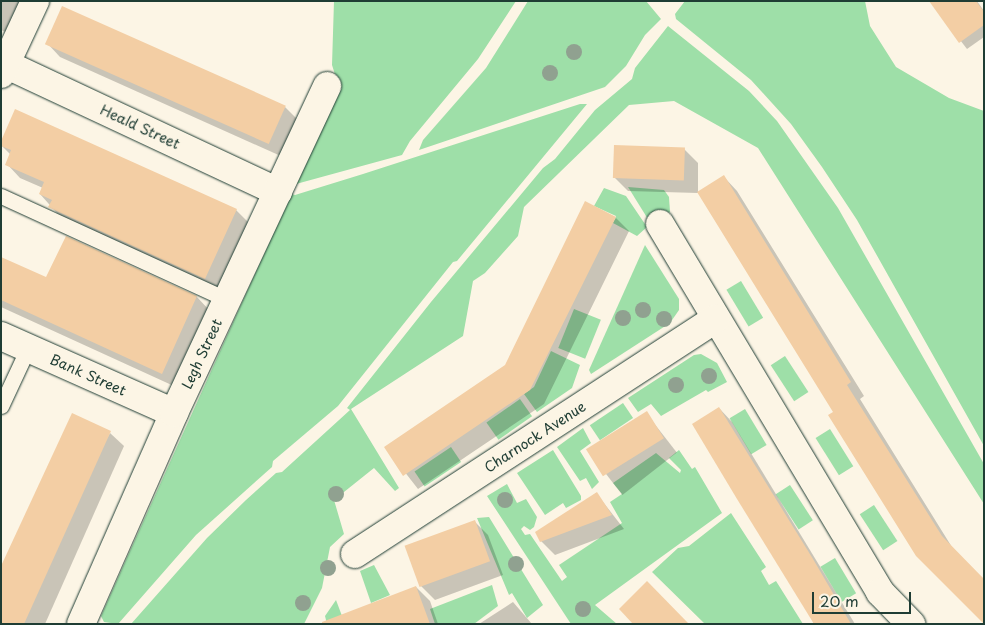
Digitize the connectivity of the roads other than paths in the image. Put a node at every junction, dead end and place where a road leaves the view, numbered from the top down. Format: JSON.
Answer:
{"nodes":[{"id":1,"x":34,"y":1,"type":"edge"},
{"id":2,"x":3,"y":66,"type":"edge"},
{"id":3,"x":327,"y":86,"type":"dead end"},
{"id":4,"x":278,"y":192,"type":"junction"},
{"id":5,"x":1,"y":196,"type":"edge"},
{"id":6,"x":660,"y":224,"type":"dead end"},
{"id":7,"x":228,"y":300,"type":"junction"},
{"id":8,"x":715,"y":319,"type":"junction"},
{"id":9,"x":1,"y":336,"type":"edge"},
{"id":10,"x":28,"y":348,"type":"junction"},
{"id":11,"x":1,"y":406,"type":"edge"},
{"id":12,"x":174,"y":413,"type":"junction"},
{"id":13,"x":355,"y":554,"type":"dead end"},
{"id":14,"x":81,"y":624,"type":"edge"},
{"id":15,"x":911,"y":624,"type":"edge"}],
"edges":[{"from":1,"to":2,"type":"street"},
{"from":2,"to":4,"type":"street","name":"Heald Street"},
{"from":3,"to":4,"type":"street","name":"Legh Street"},
{"from":4,"to":7,"type":"street","name":"Legh Street"},
{"from":5,"to":7,"type":"lane"},
{"from":6,"to":8,"type":"street"},
{"from":7,"to":12,"type":"street","name":"Legh Street"},
{"from":8,"to":13,"type":"street","name":"Charnock Avenue"},
{"from":8,"to":15,"type":"street"},
{"from":9,"to":10,"type":"street","name":"Bank Street"},
{"from":10,"to":11,"type":"lane"},
{"from":10,"to":12,"type":"street","name":"Bank Street"},
{"from":12,"to":14,"type":"street","name":"Legh Street"}]}
